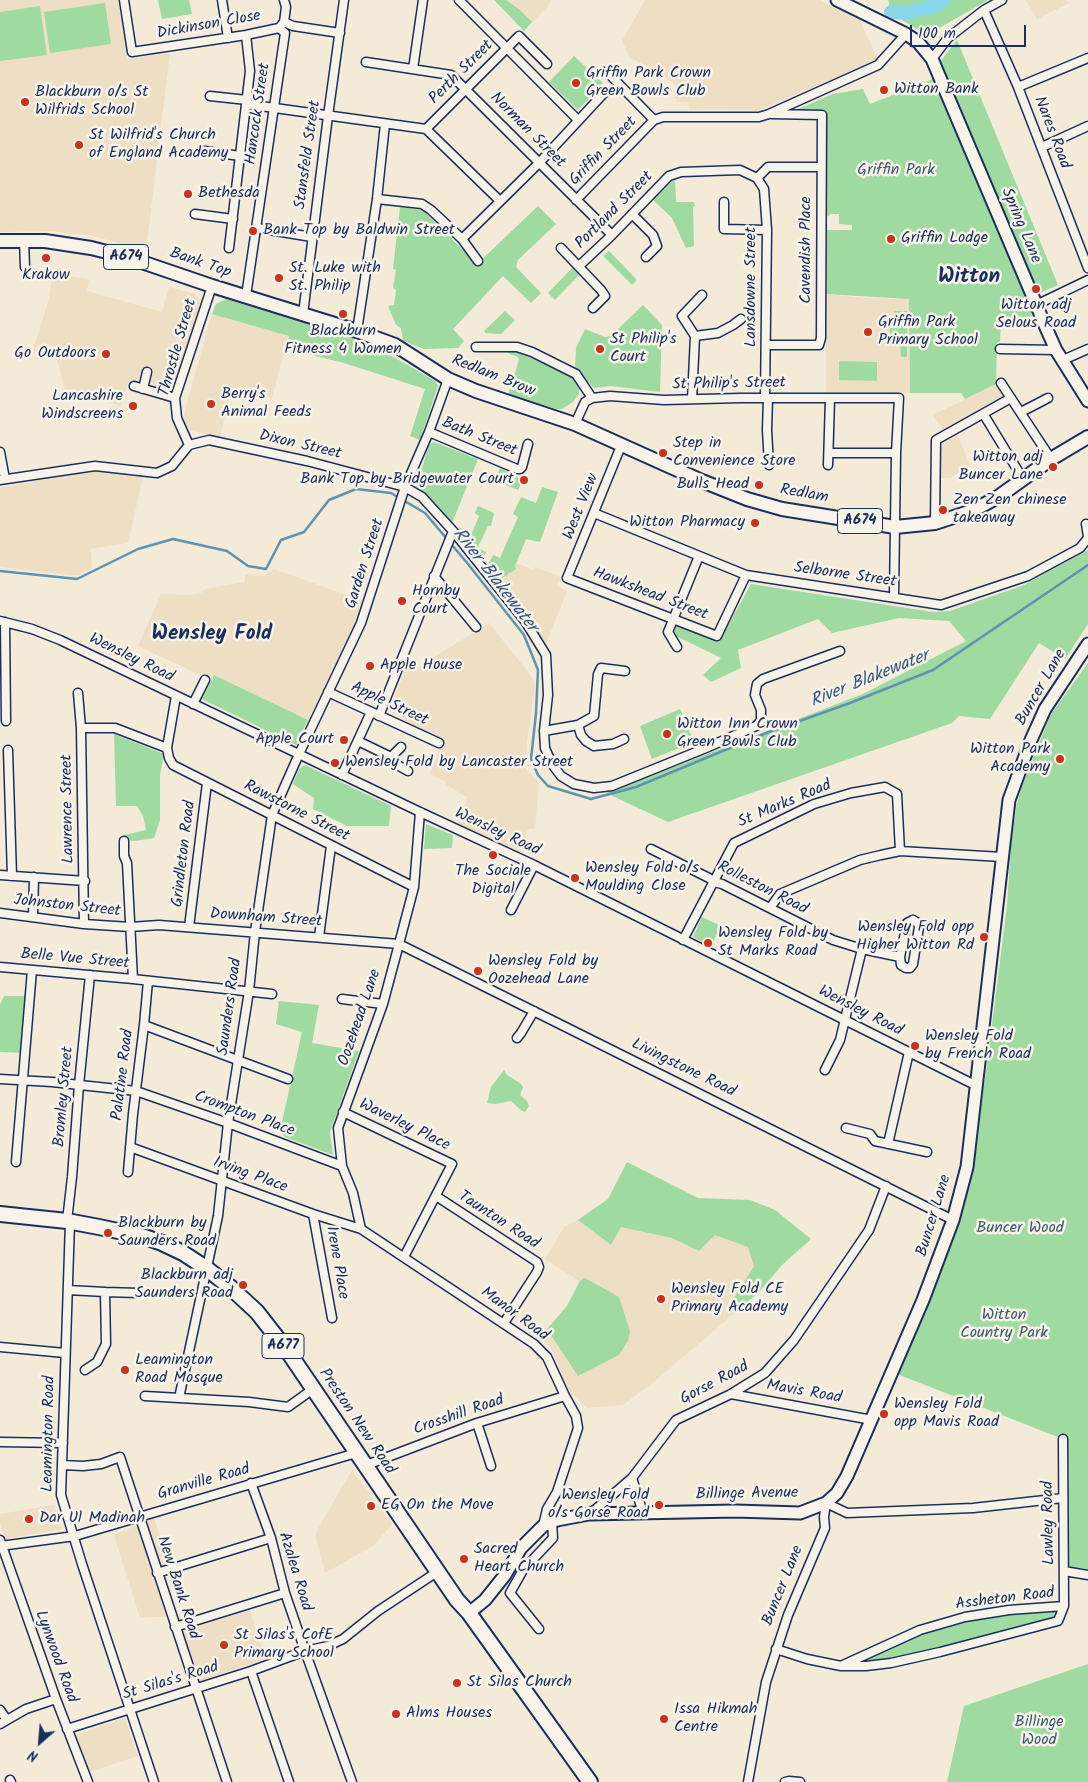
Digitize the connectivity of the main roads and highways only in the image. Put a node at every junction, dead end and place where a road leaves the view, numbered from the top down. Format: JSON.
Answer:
{"nodes":[{"id":1,"x":837,"y":0,"type":"edge"},
{"id":2,"x":0,"y":241,"type":"edge"},
{"id":3,"x":357,"y":331,"type":"joint"},
{"id":4,"x":1088,"y":401,"type":"edge"},
{"id":5,"x":1088,"y":437,"type":"edge"},
{"id":6,"x":620,"y":446,"type":"joint"},
{"id":7,"x":1088,"y":644,"type":"edge"},
{"id":8,"x":0,"y":1214,"type":"edge"},
{"id":9,"x":826,"y":1503,"type":"joint"},
{"id":10,"x":470,"y":1613,"type":"junction"},
{"id":11,"x":590,"y":1782,"type":"edge"}],
"edges":[{"from":1,"to":4,"type":"main road","name":"Spring Lane"},
{"from":2,"to":3,"type":"main road","name":"Bank Top","number":"A674"},
{"from":3,"to":6,"type":"main road","name":"Redlam Brow","number":"A674"},
{"from":5,"to":6,"type":"main road","name":"Redlam","number":"A674"},
{"from":7,"to":9,"type":"main road","name":"Buncer Lane"},
{"from":8,"to":10,"type":"highway","name":"Preston New Road","number":"A677"},
{"from":9,"to":10,"type":"main road","name":"Billinge Avenue"},
{"from":10,"to":11,"type":"highway","name":"Preston New Road","number":"A677"}]}
